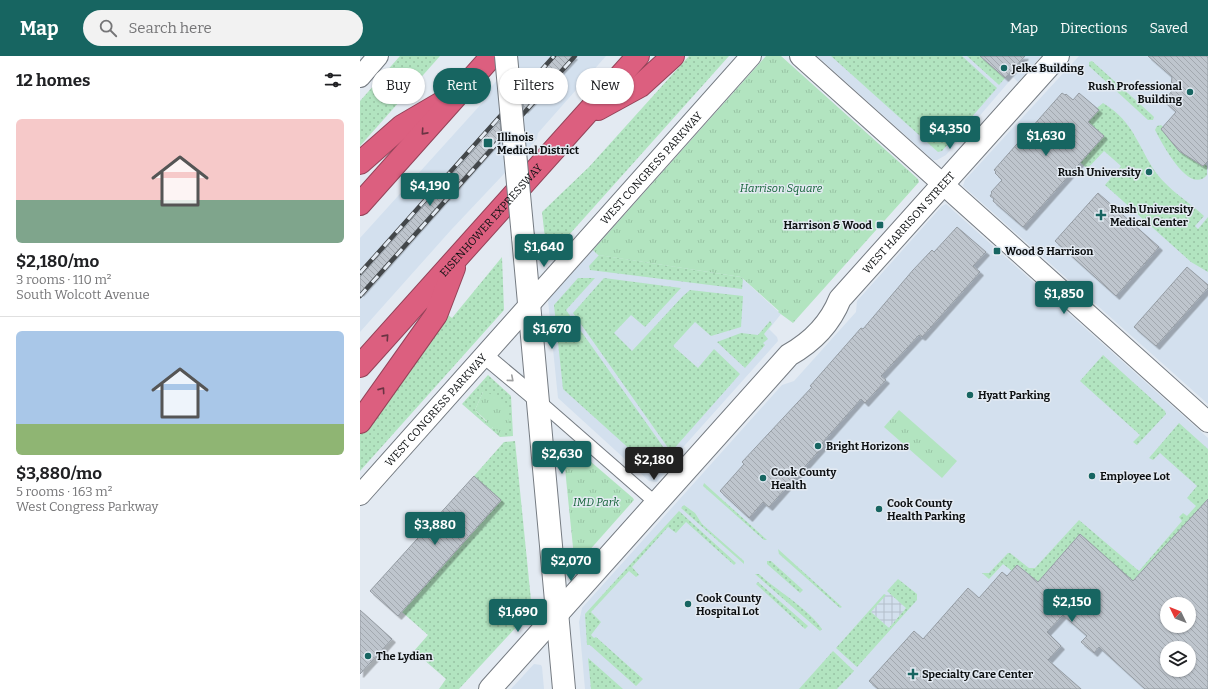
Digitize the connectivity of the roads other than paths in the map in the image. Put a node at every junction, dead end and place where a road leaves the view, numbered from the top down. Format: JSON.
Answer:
{"nodes":[{"id":1,"x":378,"y":56,"type":"edge"},
{"id":2,"x":492,"y":56,"type":"edge"},
{"id":3,"x":506,"y":56,"type":"edge"},
{"id":4,"x":638,"y":56,"type":"edge"},
{"id":5,"x":673,"y":56,"type":"edge"},
{"id":6,"x":751,"y":56,"type":"edge"},
{"id":7,"x":800,"y":56,"type":"edge"},
{"id":8,"x":1058,"y":56,"type":"edge"},
{"id":9,"x":481,"y":68,"type":"edge"},
{"id":10,"x":360,"y":77,"type":"edge"},
{"id":11,"x":440,"y":104,"type":"edge"},
{"id":12,"x":449,"y":104,"type":"edge"},
{"id":13,"x":584,"y":116,"type":"junction"},
{"id":14,"x":360,"y":163,"type":"edge"},
{"id":15,"x":942,"y":185,"type":"junction"},
{"id":16,"x":360,"y":204,"type":"edge"},
{"id":17,"x":459,"y":255,"type":"junction"},
{"id":18,"x":530,"y":303,"type":"junction"},
{"id":19,"x":484,"y":355,"type":"junction"},
{"id":20,"x":360,"y":366,"type":"edge"},
{"id":21,"x":539,"y":401,"type":"junction"},
{"id":22,"x":360,"y":422,"type":"edge"},
{"id":23,"x":1208,"y":422,"type":"edge"},
{"id":24,"x":360,"y":495,"type":"edge"},
{"id":25,"x":657,"y":504,"type":"junction"},
{"id":26,"x":557,"y":615,"type":"junction"},
{"id":27,"x":490,"y":689,"type":"edge"},
{"id":28,"x":564,"y":689,"type":"edge"}],
"edges":[{"from":1,"to":10,"type":"street"},
{"from":2,"to":9,"type":"highway"},
{"from":3,"to":18,"type":"main road","bridge":true},
{"from":4,"to":13,"type":"highway","name":"EISENHOWER EXPRESSWAY"},
{"from":5,"to":13,"type":"highway"},
{"from":6,"to":18,"type":"street","name":"WEST CONGRESS PARKWAY"},
{"from":7,"to":15,"type":"street"},
{"from":8,"to":15,"type":"main road","name":"WEST HARRISON STREET"},
{"from":11,"to":14,"type":"highway"},
{"from":12,"to":16,"type":"highway","one_way":true},
{"from":13,"to":17,"type":"highway","name":"EISENHOWER EXPRESSWAY"},
{"from":15,"to":23,"type":"street"},
{"from":15,"to":25,"type":"main road","name":"WEST HARRISON STREET"},
{"from":20,"to":17,"type":"highway","name":"EISENHOWER EXPRESSWAY","one_way":true},
{"from":22,"to":17,"type":"highway","one_way":true},
{"from":18,"to":19,"type":"street","name":"WEST CONGRESS PARKWAY"},
{"from":18,"to":21,"type":"main road"},
{"from":19,"to":21,"type":"street","one_way":true},
{"from":19,"to":24,"type":"street","name":"WEST CONGRESS PARKWAY"},
{"from":21,"to":25,"type":"street"},
{"from":21,"to":26,"type":"main road"},
{"from":25,"to":26,"type":"main road","name":"WEST HARRISON STREET"},
{"from":26,"to":27,"type":"main road","name":"WEST HARRISON STREET"},
{"from":26,"to":28,"type":"main road"}]}
